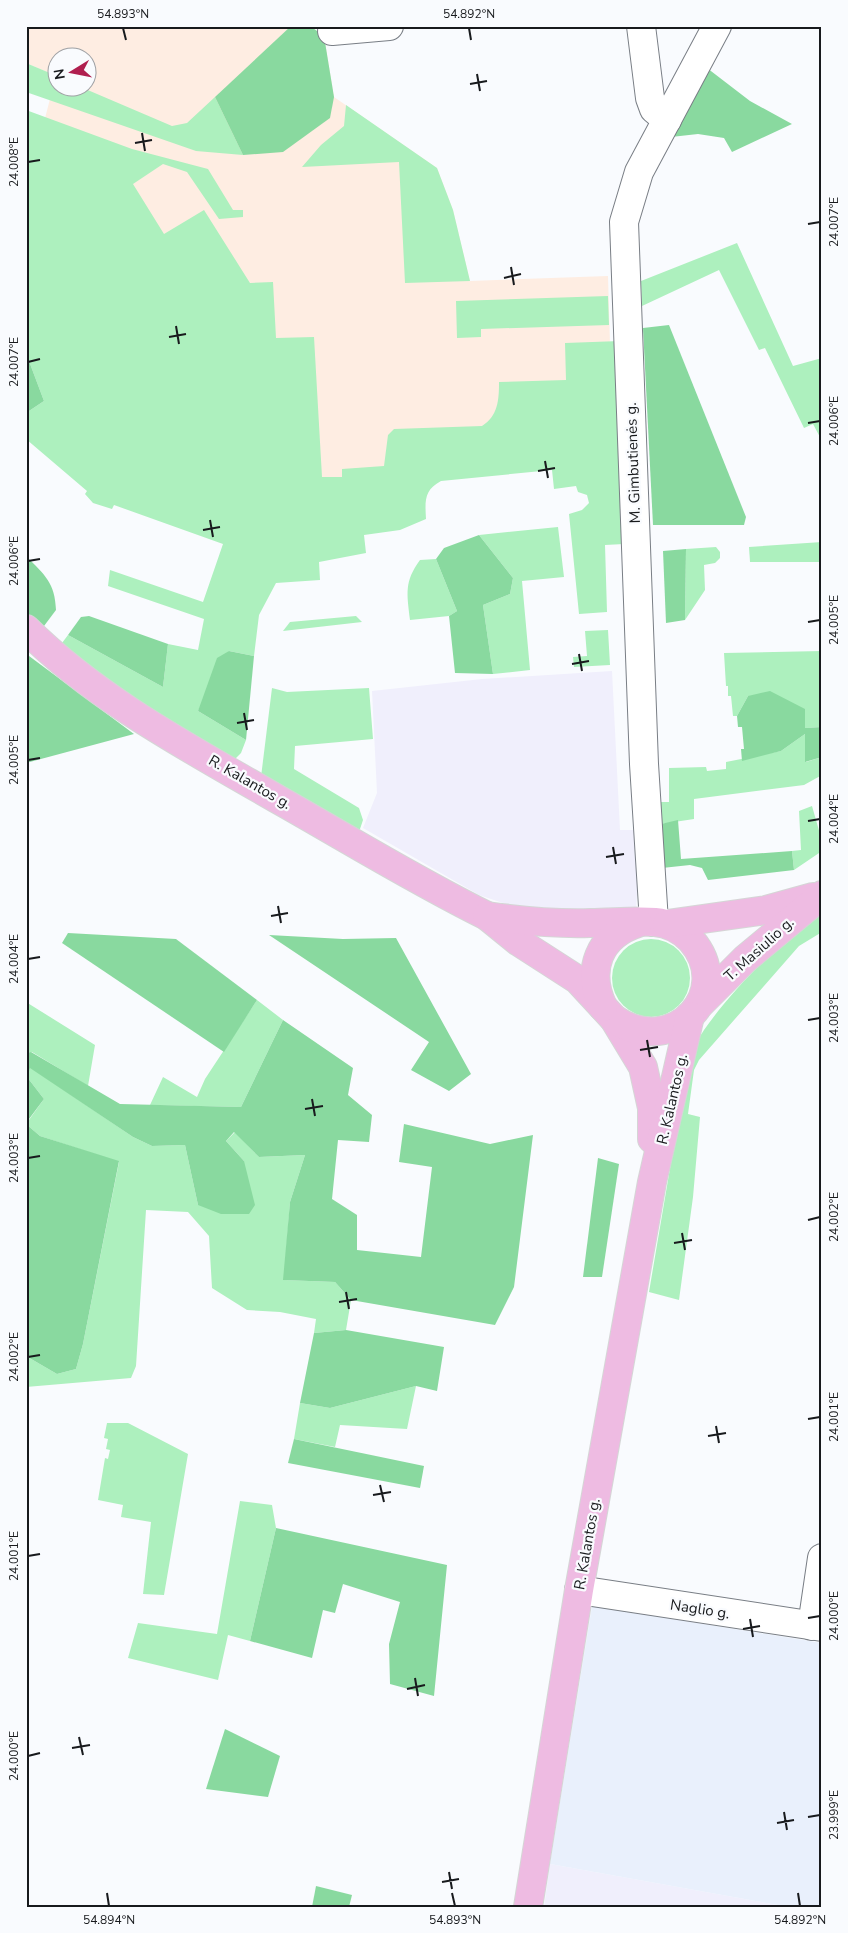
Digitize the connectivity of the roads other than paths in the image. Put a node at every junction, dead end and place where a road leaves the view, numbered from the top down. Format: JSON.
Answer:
{"nodes":[{"id":1,"x":389,"y":26,"type":"edge"},
{"id":2,"x":642,"y":26,"type":"edge"},
{"id":3,"x":717,"y":26,"type":"edge"},
{"id":4,"x":332,"y":31,"type":"dead end"},
{"id":5,"x":667,"y":120,"type":"junction"},
{"id":6,"x":26,"y":629,"type":"edge"},
{"id":7,"x":487,"y":916,"type":"junction"},
{"id":8,"x":654,"y":923,"type":"junction"},
{"id":9,"x":694,"y":1010,"type":"junction"},
{"id":10,"x":608,"y":1013,"type":"junction"},
{"id":11,"x":652,"y":1182,"type":"junction"},
{"id":12,"x":822,"y":1558,"type":"edge"},
{"id":13,"x":579,"y":1590,"type":"junction"},
{"id":14,"x":817,"y":1627,"type":"edge"},
{"id":15,"x":528,"y":1907,"type":"edge"}],
"edges":[{"from":1,"to":4,"type":"street"},
{"from":2,"to":5,"type":"street"},
{"from":3,"to":5,"type":"street","name":"M. Gimbutienės g."},
{"from":5,"to":8,"type":"street","name":"M. Gimbutienės g."},
{"from":6,"to":7,"type":"main road","name":"R. Kalantos g."},
{"from":7,"to":8,"type":"main road","name":"R. Kalantos g."},
{"from":7,"to":10,"type":"main road","name":"R. Kalantos g."},
{"from":8,"to":9,"type":"main road","name":"R. Kalantos g."},
{"from":8,"to":9,"type":"main road","name":"T. Masiulio g."},
{"from":8,"to":10,"type":"main road","name":"R. Kalantos g."},
{"from":9,"to":10,"type":"main road","name":"R. Kalantos g."},
{"from":9,"to":11,"type":"main road","name":"R. Kalantos g."},
{"from":10,"to":11,"type":"main road","name":"R. Kalantos g."},
{"from":11,"to":13,"type":"main road","name":"R. Kalantos g."},
{"from":12,"to":14,"type":"street"},
{"from":13,"to":14,"type":"street","name":"Naglio g."},
{"from":13,"to":15,"type":"main road","name":"R. Kalantos g."}]}
